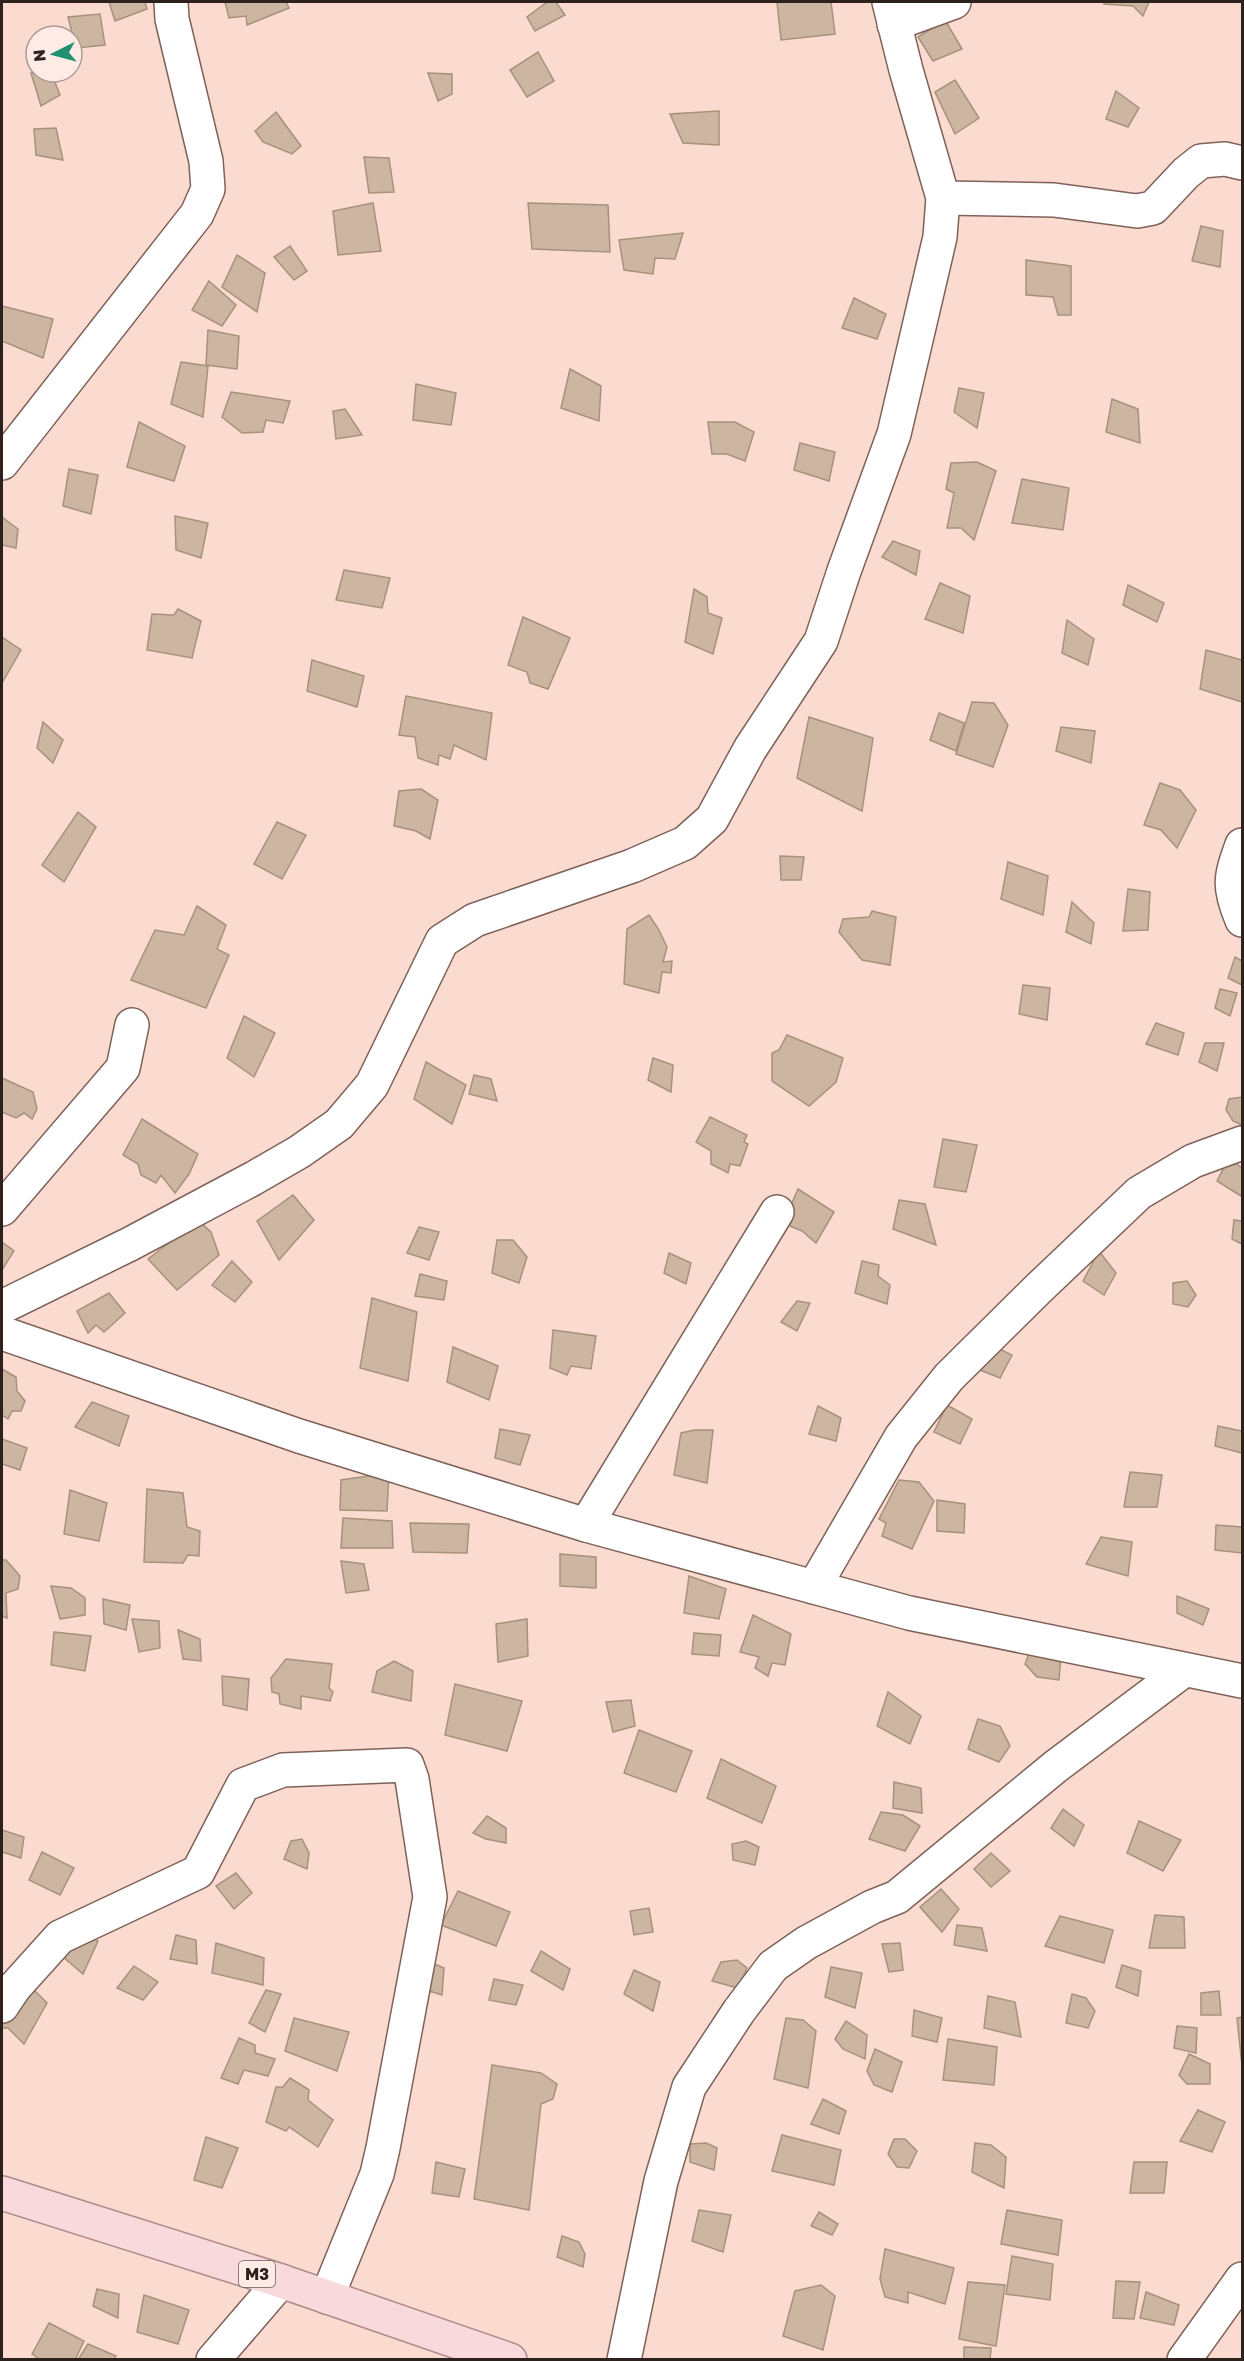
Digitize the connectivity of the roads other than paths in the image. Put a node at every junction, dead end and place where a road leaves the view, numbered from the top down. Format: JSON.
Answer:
{"nodes":[{"id":1,"x":171,"y":2,"type":"edge"},
{"id":2,"x":954,"y":2,"type":"edge"},
{"id":3,"x":891,"y":13,"type":"edge"},
{"id":4,"x":1242,"y":163,"type":"edge"},
{"id":5,"x":943,"y":198,"type":"junction"},
{"id":6,"x":2,"y":463,"type":"edge"},
{"id":7,"x":1242,"y":845,"type":"edge"},
{"id":8,"x":1242,"y":920,"type":"edge"},
{"id":9,"x":132,"y":1025,"type":"dead end"},
{"id":10,"x":1242,"y":1143,"type":"edge"},
{"id":11,"x":2,"y":1209,"type":"edge"},
{"id":12,"x":777,"y":1212,"type":"dead end"},
{"id":13,"x":2,"y":1307,"type":"edge"},
{"id":14,"x":2,"y":1333,"type":"edge"},
{"id":15,"x":586,"y":1525,"type":"junction"},
{"id":16,"x":814,"y":1587,"type":"junction"},
{"id":17,"x":1184,"y":1670,"type":"junction"},
{"id":18,"x":1242,"y":1681,"type":"edge"},
{"id":19,"x":2,"y":2006,"type":"edge"},
{"id":20,"x":2,"y":2193,"type":"edge"},
{"id":21,"x":1242,"y":2279,"type":"edge"},
{"id":22,"x":281,"y":2281,"type":"junction"},
{"id":23,"x":327,"y":2297,"type":"junction"},
{"id":24,"x":213,"y":2360,"type":"edge"},
{"id":25,"x":510,"y":2360,"type":"edge"},
{"id":26,"x":624,"y":2360,"type":"edge"},
{"id":27,"x":1184,"y":2360,"type":"edge"}],
"edges":[{"from":1,"to":6,"type":"street"},
{"from":2,"to":3,"type":"street"},
{"from":3,"to":5,"type":"street"},
{"from":4,"to":5,"type":"street"},
{"from":5,"to":13,"type":"street"},
{"from":7,"to":8,"type":"street"},
{"from":9,"to":11,"type":"street"},
{"from":10,"to":16,"type":"street"},
{"from":12,"to":15,"type":"street"},
{"from":14,"to":15,"type":"street"},
{"from":15,"to":16,"type":"street"},
{"from":16,"to":17,"type":"street"},
{"from":17,"to":18,"type":"street"},
{"from":17,"to":26,"type":"street"},
{"from":19,"to":23,"type":"street"},
{"from":20,"to":22,"type":"main road","number":"M3"},
{"from":21,"to":27,"type":"street"},
{"from":22,"to":23,"type":"main road","number":"M3"},
{"from":22,"to":24,"type":"street"},
{"from":23,"to":25,"type":"main road","number":"M3"}]}
